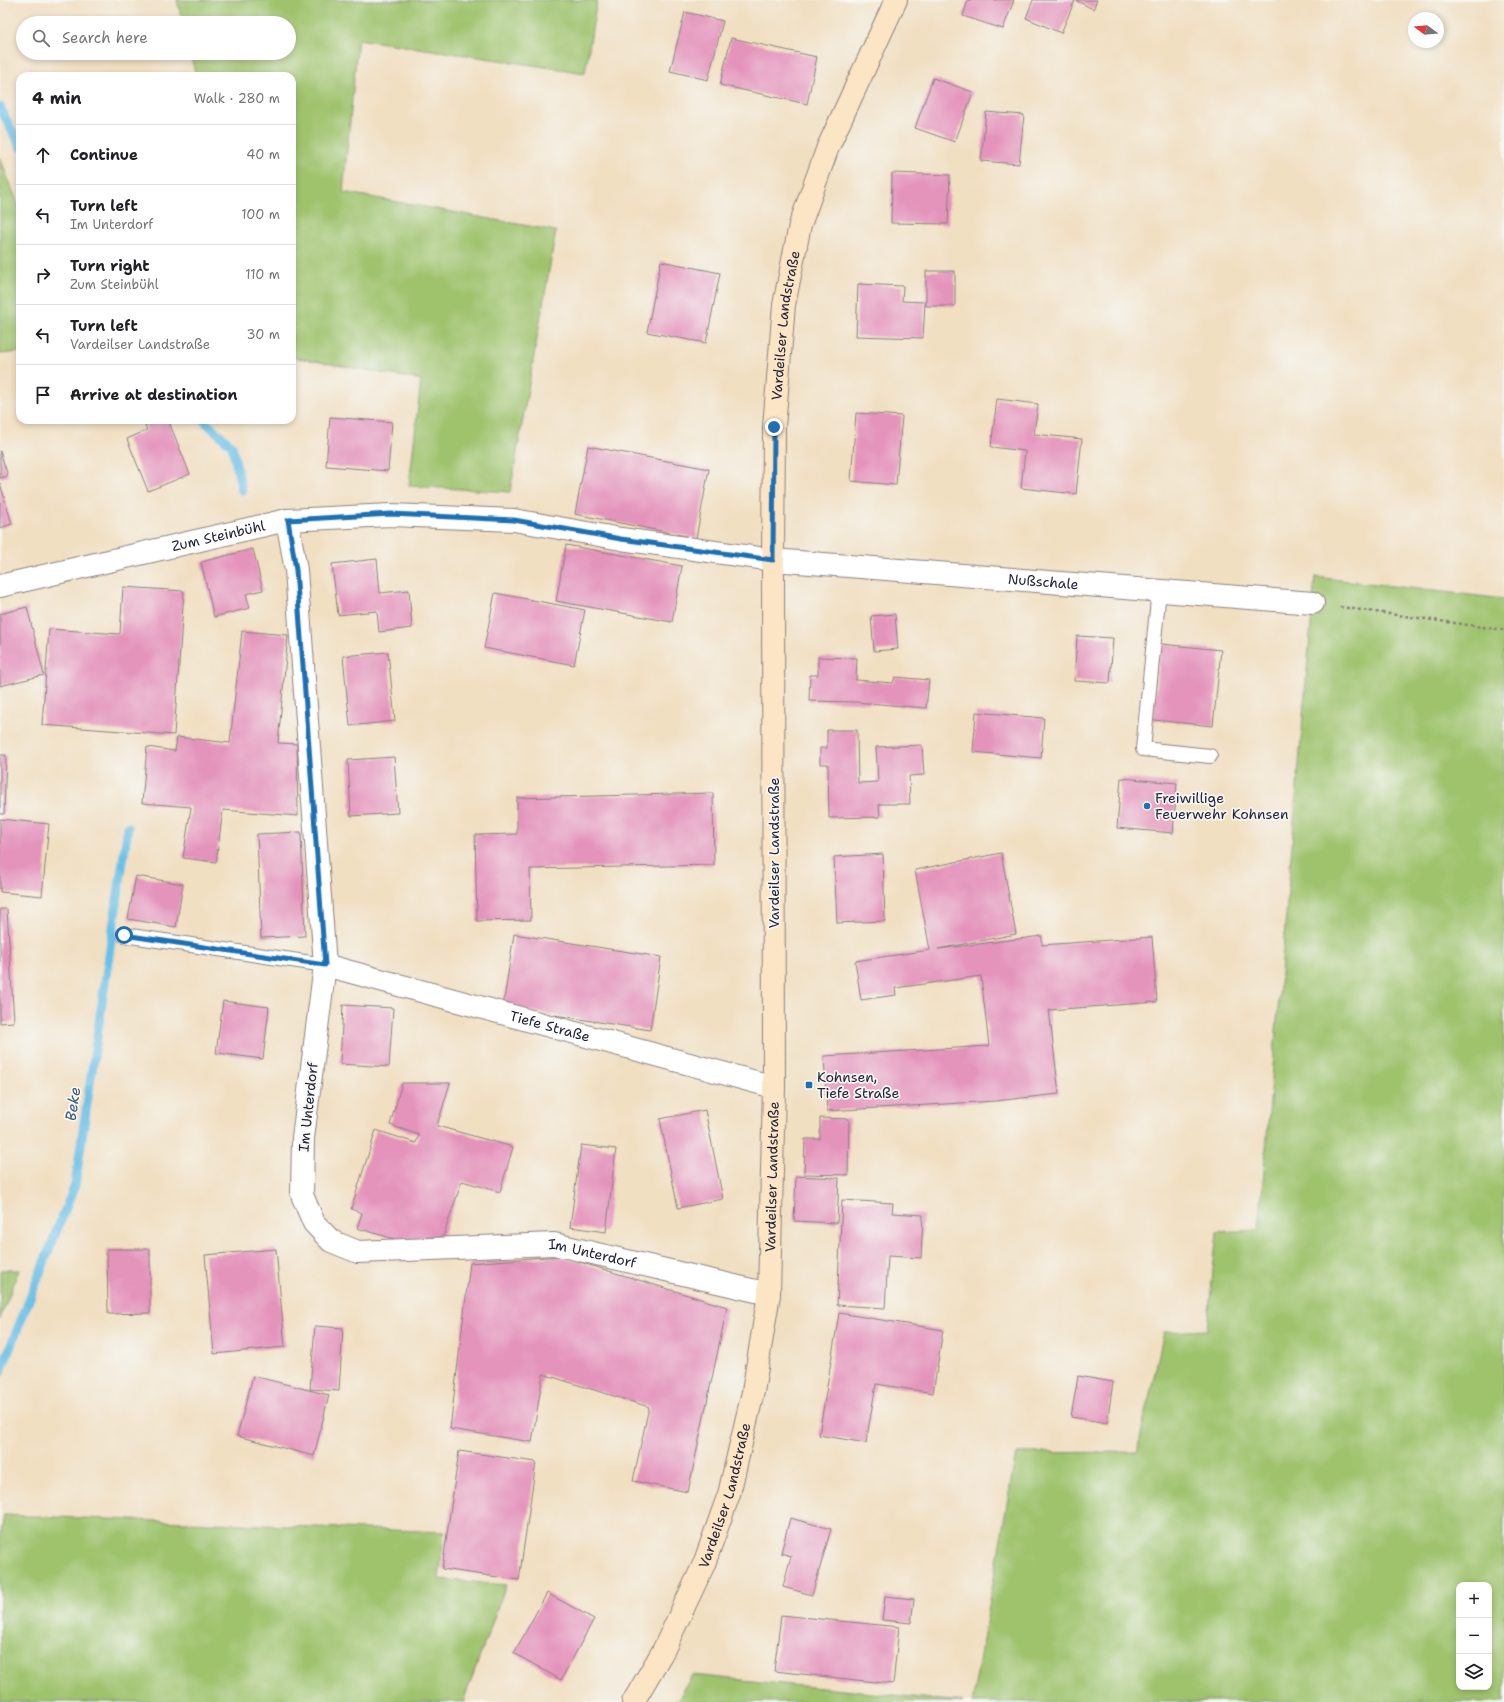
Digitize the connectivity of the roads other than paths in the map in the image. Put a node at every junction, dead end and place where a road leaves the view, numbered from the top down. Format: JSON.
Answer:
{"nodes":[{"id":1,"x":896,"y":0,"type":"edge"},
{"id":2,"x":288,"y":520,"type":"junction"},
{"id":3,"x":773,"y":560,"type":"junction"},
{"id":4,"x":0,"y":586,"type":"edge"},
{"id":5,"x":1159,"y":590,"type":"junction"},
{"id":6,"x":1313,"y":603,"type":"road end"},
{"id":7,"x":1210,"y":756,"type":"dead end"},
{"id":8,"x":124,"y":935,"type":"dead end"},
{"id":9,"x":325,"y":965,"type":"junction"},
{"id":10,"x":774,"y":1087,"type":"junction"},
{"id":11,"x":769,"y":1294,"type":"junction"},
{"id":12,"x":633,"y":1702,"type":"edge"}],
"edges":[{"from":1,"to":3,"type":"street","name":"Vardeilser Landstraße"},
{"from":2,"to":3,"type":"street","name":"Zum Steinbühl"},
{"from":2,"to":4,"type":"street","name":"Zum Steinbühl"},
{"from":2,"to":9,"type":"street","name":"Im Unterdorf"},
{"from":3,"to":5,"type":"street","name":"Nußschale"},
{"from":3,"to":10,"type":"street","name":"Vardeilser Landstraße"},
{"from":5,"to":6,"type":"street","name":"Nußschale"},
{"from":5,"to":7,"type":"lane"},
{"from":8,"to":9,"type":"lane"},
{"from":9,"to":10,"type":"street","name":"Tiefe Straße"},
{"from":9,"to":11,"type":"street","name":"Im Unterdorf"},
{"from":10,"to":11,"type":"street","name":"Vardeilser Landstraße"},
{"from":11,"to":12,"type":"street","name":"Vardeilser Landstraße"}]}
